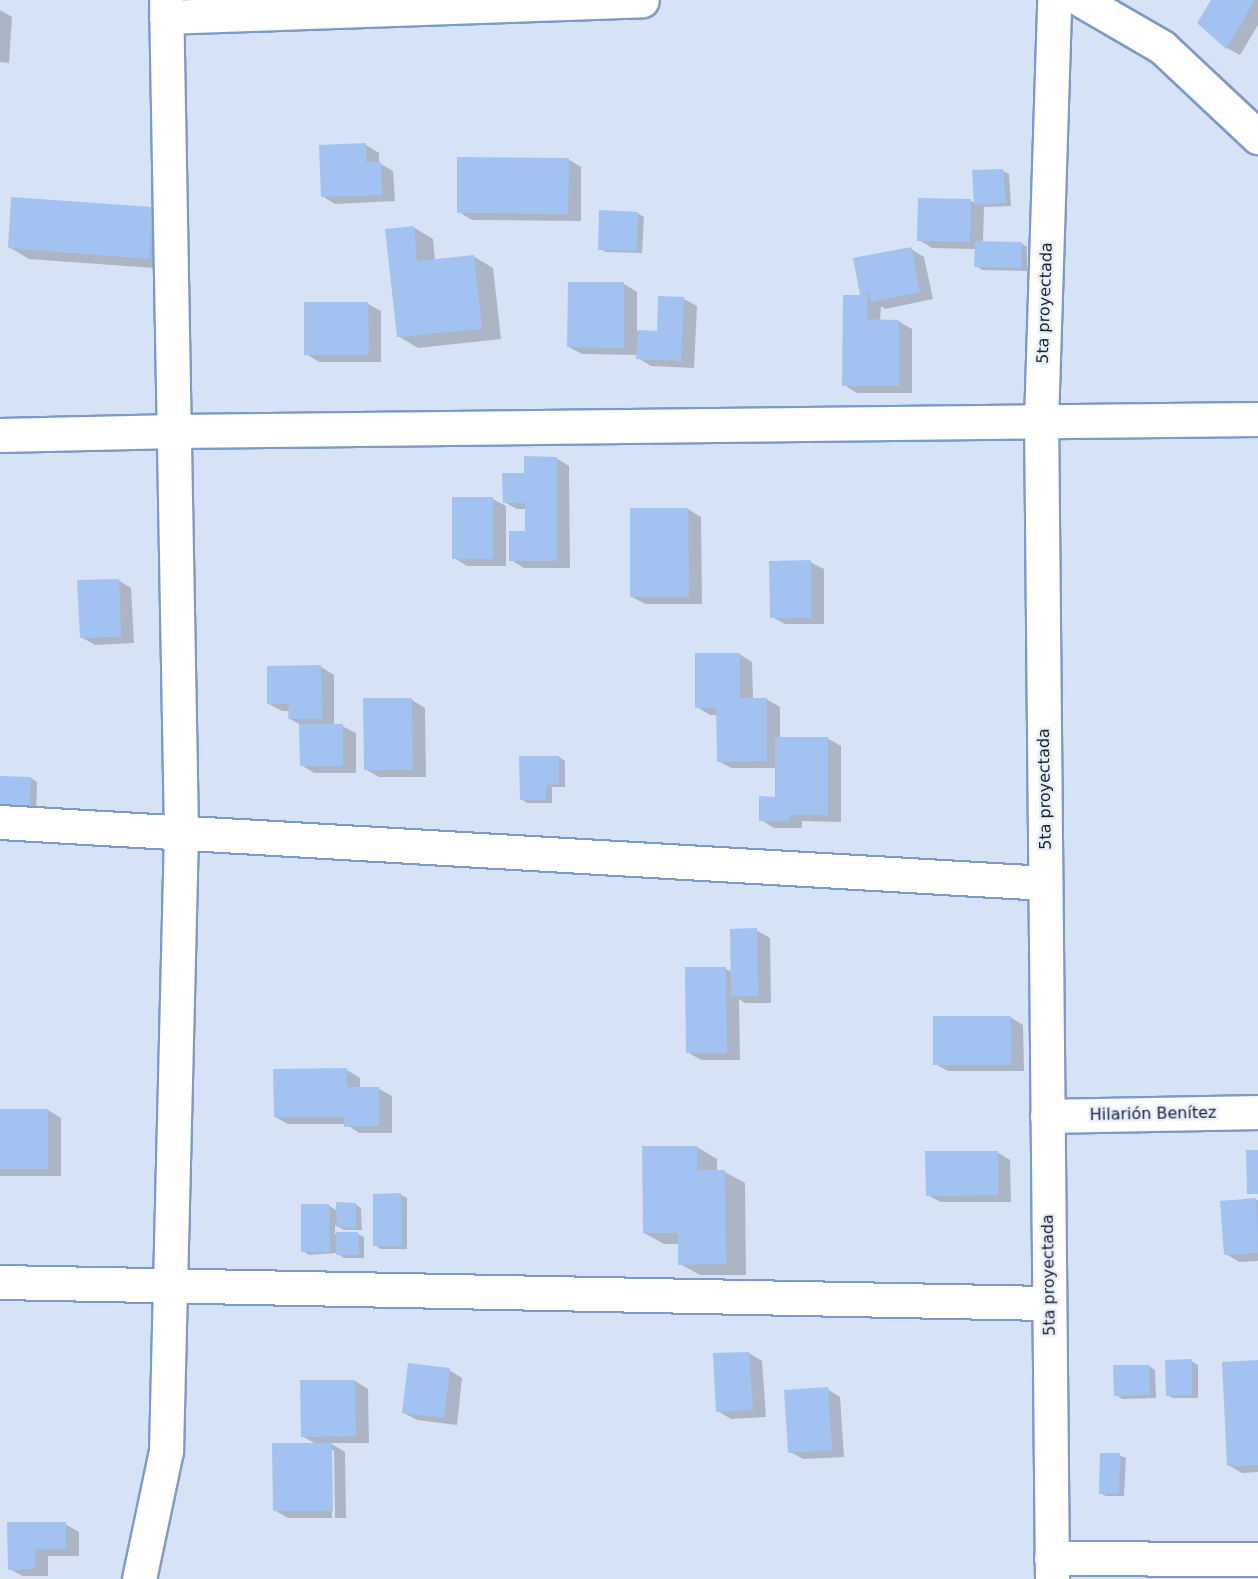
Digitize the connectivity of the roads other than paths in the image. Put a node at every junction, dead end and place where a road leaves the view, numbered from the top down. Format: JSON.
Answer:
{"nodes":[{"id":1,"x":642,"y":0,"type":"edge"},
{"id":2,"x":1054,"y":0,"type":"edge"},
{"id":3,"x":1081,"y":0,"type":"edge"},
{"id":4,"x":166,"y":9,"type":"edge"},
{"id":5,"x":1258,"y":137,"type":"edge"},
{"id":6,"x":1258,"y":419,"type":"edge"},
{"id":7,"x":1041,"y":422,"type":"junction"},
{"id":8,"x":176,"y":431,"type":"junction"},
{"id":9,"x":0,"y":435,"type":"edge"},
{"id":10,"x":0,"y":822,"type":"edge"},
{"id":11,"x":181,"y":832,"type":"junction"},
{"id":12,"x":1046,"y":883,"type":"junction"},
{"id":13,"x":1258,"y":1112,"type":"edge"},
{"id":14,"x":1047,"y":1116,"type":"junction"},
{"id":15,"x":0,"y":1282,"type":"edge"},
{"id":16,"x":170,"y":1286,"type":"junction"},
{"id":17,"x":1049,"y":1303,"type":"junction"},
{"id":18,"x":1258,"y":1559,"type":"edge"},
{"id":19,"x":1052,"y":1569,"type":"edge"},
{"id":20,"x":139,"y":1579,"type":"edge"}],
"edges":[{"from":1,"to":4,"type":"street"},
{"from":2,"to":7,"type":"street","name":"5ta proyectada"},
{"from":3,"to":5,"type":"street"},
{"from":4,"to":8,"type":"street"},
{"from":6,"to":7,"type":"street"},
{"from":7,"to":8,"type":"street"},
{"from":7,"to":12,"type":"street","name":"5ta proyectada"},
{"from":8,"to":9,"type":"street"},
{"from":8,"to":11,"type":"street"},
{"from":10,"to":11,"type":"street"},
{"from":11,"to":12,"type":"street"},
{"from":11,"to":16,"type":"street"},
{"from":12,"to":14,"type":"street","name":"5ta proyectada"},
{"from":13,"to":14,"type":"street","name":"Hilarión Benítez"},
{"from":14,"to":17,"type":"street","name":"5ta proyectada"},
{"from":15,"to":16,"type":"street"},
{"from":16,"to":17,"type":"street"},
{"from":16,"to":20,"type":"street"},
{"from":17,"to":19,"type":"street","name":"5ta proyectada"},
{"from":18,"to":19,"type":"street"}]}
